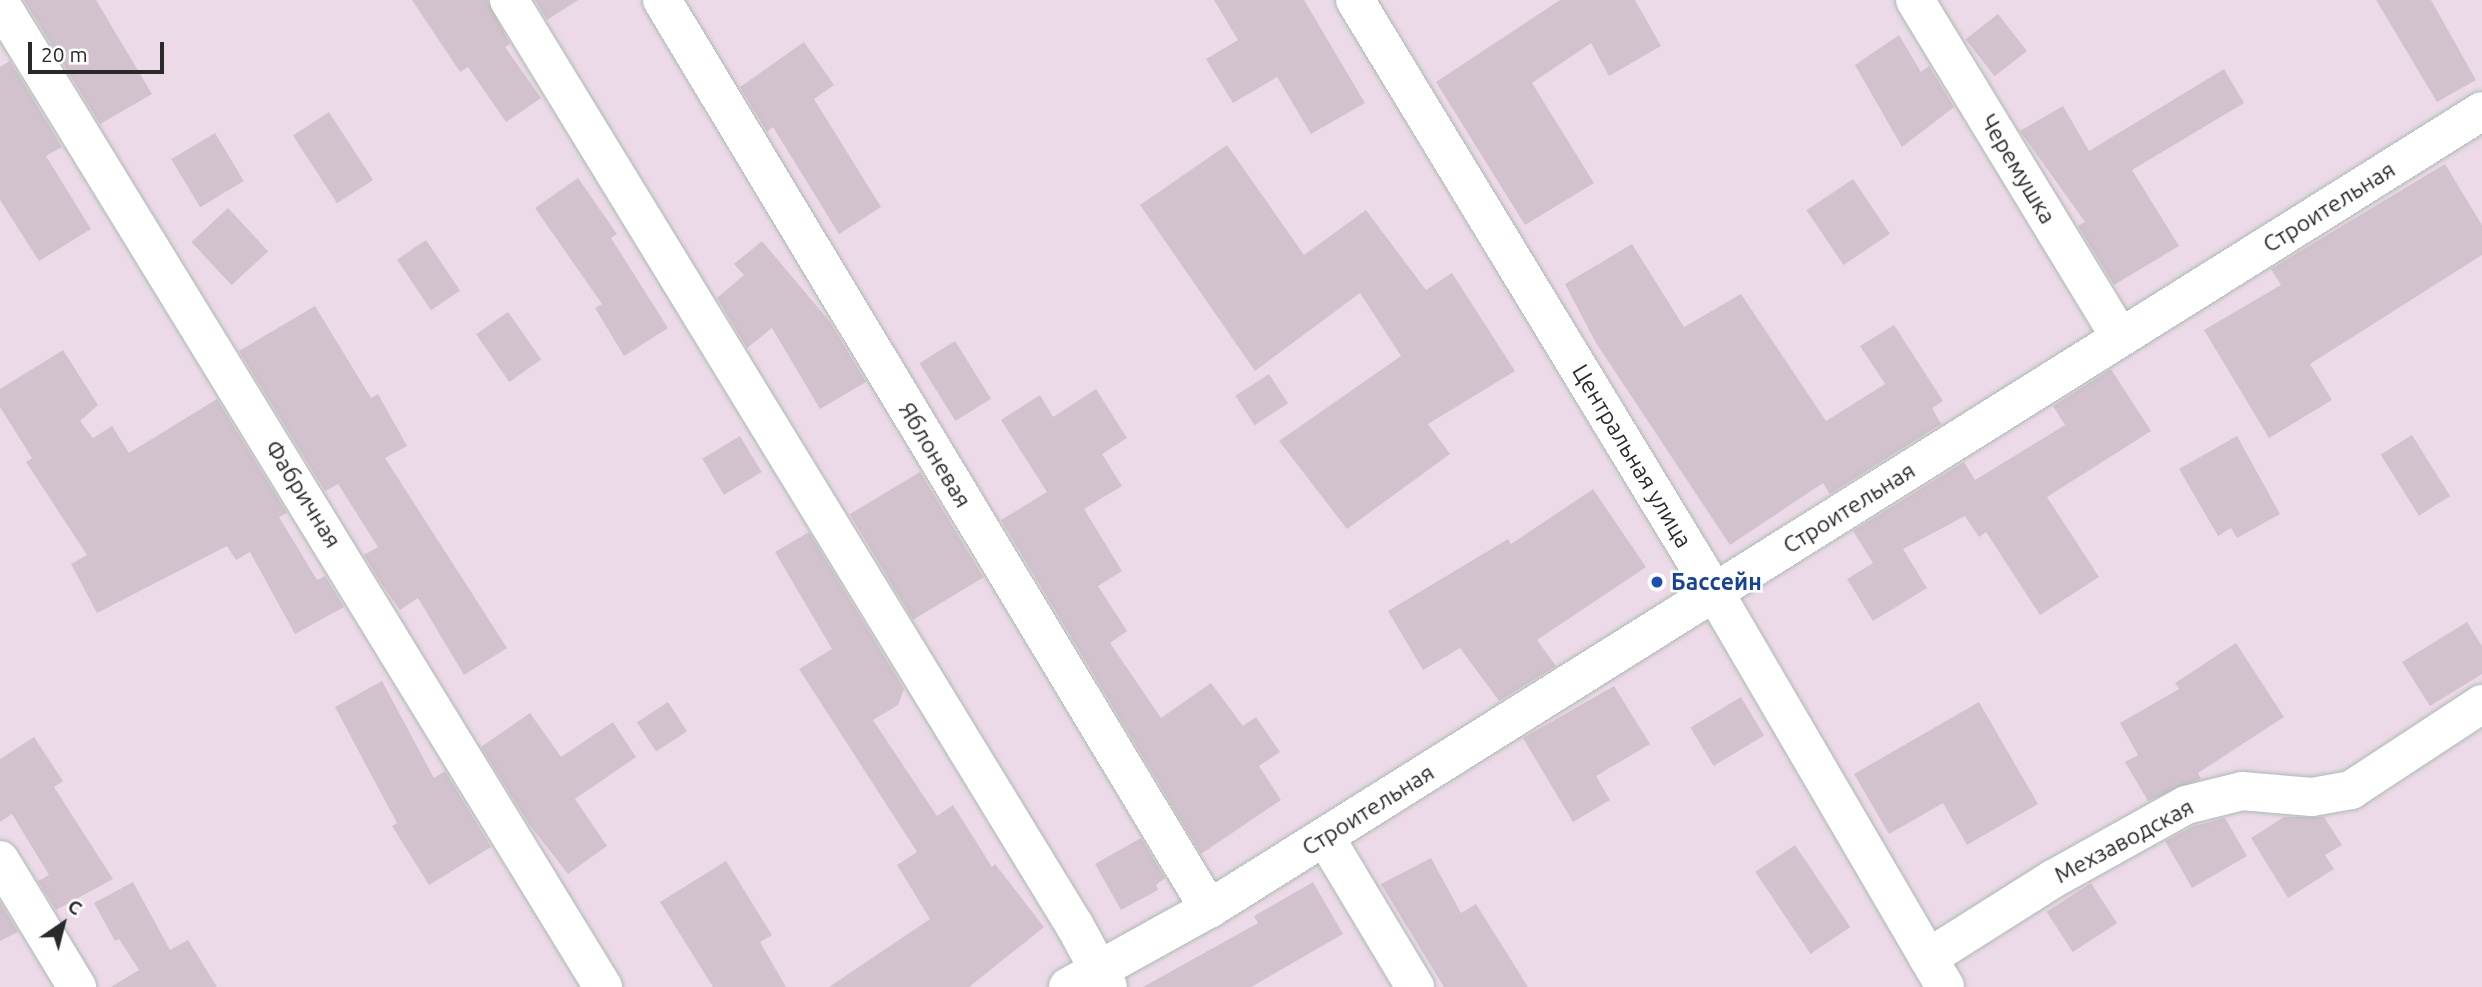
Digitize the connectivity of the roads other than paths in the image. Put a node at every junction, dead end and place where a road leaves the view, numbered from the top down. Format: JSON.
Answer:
{"nodes":[{"id":1,"x":509,"y":0,"type":"edge"},
{"id":2,"x":662,"y":0,"type":"edge"},
{"id":3,"x":1355,"y":0,"type":"edge"},
{"id":4,"x":1915,"y":0,"type":"edge"},
{"id":5,"x":0,"y":3,"type":"edge"},
{"id":6,"x":2482,"y":111,"type":"edge"},
{"id":7,"x":2120,"y":337,"type":"junction"},
{"id":8,"x":1715,"y":593,"type":"junction"},
{"id":9,"x":2482,"y":704,"type":"edge"},
{"id":10,"x":1325,"y":837,"type":"junction"},
{"id":11,"x":0,"y":860,"type":"edge"},
{"id":12,"x":1209,"y":909,"type":"junction"},
{"id":13,"x":1936,"y":972,"type":"edge"},
{"id":14,"x":1091,"y":981,"type":"edge"},
{"id":15,"x":77,"y":987,"type":"edge"},
{"id":16,"x":603,"y":987,"type":"edge"},
{"id":17,"x":1415,"y":987,"type":"edge"}],
"edges":[{"from":1,"to":14,"type":"street"},
{"from":2,"to":12,"type":"street","name":"Яблоневая"},
{"from":3,"to":8,"type":"street","name":"Центральная улица"},
{"from":4,"to":7,"type":"street","name":"Черемушка"},
{"from":5,"to":16,"type":"street","name":"Фабричная"},
{"from":6,"to":7,"type":"street","name":"Строительная"},
{"from":7,"to":8,"type":"street","name":"Строительная"},
{"from":8,"to":10,"type":"street","name":"Строительная"},
{"from":8,"to":13,"type":"street","name":"Центральная улица"},
{"from":9,"to":13,"type":"street","name":"Мехзаводская"},
{"from":10,"to":12,"type":"street","name":"Строительная"},
{"from":10,"to":17,"type":"street"},
{"from":11,"to":15,"type":"street"},
{"from":12,"to":14,"type":"street","name":"Строительная"}]}
